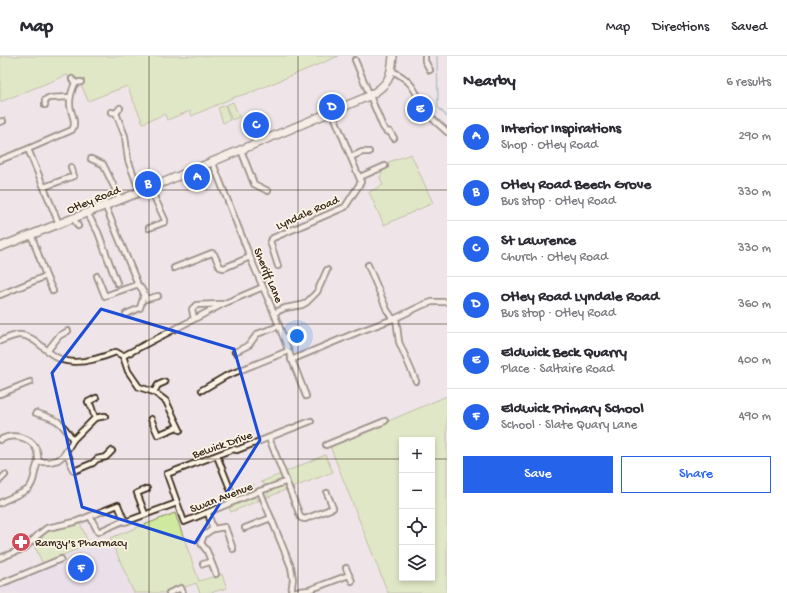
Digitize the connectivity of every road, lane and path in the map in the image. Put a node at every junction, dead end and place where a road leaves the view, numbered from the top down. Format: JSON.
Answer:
{"nodes":[{"id":1,"x":393,"y":56,"type":"edge"},
{"id":2,"x":425,"y":56,"type":"edge"},
{"id":3,"x":355,"y":60,"type":"dead end"},
{"id":4,"x":430,"y":70,"type":"dead end"},
{"id":5,"x":392,"y":71,"type":"junction"},
{"id":6,"x":72,"y":79,"type":"dead end"},
{"id":7,"x":81,"y":82,"type":"dead end"},
{"id":8,"x":75,"y":83,"type":"junction"},
{"id":9,"x":369,"y":96,"type":"junction"},
{"id":10,"x":70,"y":97,"type":"junction"},
{"id":11,"x":45,"y":105,"type":"dead end"},
{"id":12,"x":120,"y":108,"type":"dead end"},
{"id":13,"x":332,"y":111,"type":"junction"},
{"id":14,"x":447,"y":132,"type":"edge"},
{"id":15,"x":394,"y":138,"type":"dead end"},
{"id":16,"x":28,"y":149,"type":"junction"},
{"id":17,"x":241,"y":150,"type":"junction"},
{"id":18,"x":369,"y":152,"type":"dead end"},
{"id":19,"x":351,"y":157,"type":"junction"},
{"id":20,"x":91,"y":159,"type":"dead end"},
{"id":21,"x":0,"y":160,"type":"edge"},
{"id":22,"x":212,"y":161,"type":"junction"},
{"id":23,"x":385,"y":166,"type":"dead end"},
{"id":24,"x":71,"y":167,"type":"dead end"},
{"id":25,"x":360,"y":177,"type":"junction"},
{"id":26,"x":44,"y":187,"type":"junction"},
{"id":27,"x":150,"y":188,"type":"junction"},
{"id":28,"x":268,"y":191,"type":"dead end"},
{"id":29,"x":140,"y":192,"type":"junction"},
{"id":30,"x":120,"y":199,"type":"junction"},
{"id":31,"x":105,"y":205,"type":"junction"},
{"id":32,"x":87,"y":213,"type":"junction"},
{"id":33,"x":74,"y":219,"type":"junction"},
{"id":34,"x":59,"y":224,"type":"junction"},
{"id":35,"x":78,"y":226,"type":"dead end"},
{"id":36,"x":149,"y":228,"type":"dead end"},
{"id":37,"x":31,"y":234,"type":"junction"},
{"id":38,"x":0,"y":247,"type":"edge"},
{"id":39,"x":250,"y":257,"type":"junction"},
{"id":40,"x":368,"y":265,"type":"dead end"},
{"id":41,"x":278,"y":266,"type":"dead end"},
{"id":42,"x":174,"y":268,"type":"dead end"},
{"id":43,"x":327,"y":270,"type":"dead end"},
{"id":44,"x":46,"y":276,"type":"junction"},
{"id":45,"x":97,"y":276,"type":"dead end"},
{"id":46,"x":116,"y":283,"type":"dead end"},
{"id":47,"x":137,"y":284,"type":"junction"},
{"id":48,"x":263,"y":287,"type":"junction"},
{"id":49,"x":53,"y":291,"type":"dead end"},
{"id":50,"x":144,"y":293,"type":"junction"},
{"id":51,"x":0,"y":295,"type":"edge"},
{"id":52,"x":158,"y":296,"type":"dead end"},
{"id":53,"x":447,"y":302,"type":"edge"},
{"id":54,"x":223,"y":304,"type":"junction"},
{"id":55,"x":274,"y":313,"type":"junction"},
{"id":56,"x":126,"y":314,"type":"dead end"},
{"id":57,"x":394,"y":318,"type":"junction"},
{"id":58,"x":194,"y":319,"type":"junction"},
{"id":59,"x":278,"y":326,"type":"junction"},
{"id":60,"x":68,"y":331,"type":"dead end"},
{"id":61,"x":0,"y":341,"type":"edge"},
{"id":62,"x":48,"y":350,"type":"junction"},
{"id":63,"x":288,"y":351,"type":"junction"},
{"id":64,"x":235,"y":352,"type":"dead end"},
{"id":65,"x":123,"y":356,"type":"junction"},
{"id":66,"x":292,"y":360,"type":"junction"},
{"id":67,"x":416,"y":381,"type":"dead end"},
{"id":68,"x":30,"y":382,"type":"dead end"},
{"id":69,"x":165,"y":382,"type":"dead end"},
{"id":70,"x":202,"y":390,"type":"dead end"},
{"id":71,"x":154,"y":392,"type":"junction"},
{"id":72,"x":0,"y":394,"type":"edge"},
{"id":73,"x":306,"y":396,"type":"dead end"},
{"id":74,"x":96,"y":398,"type":"dead end"},
{"id":75,"x":36,"y":413,"type":"dead end"},
{"id":76,"x":105,"y":416,"type":"dead end"},
{"id":77,"x":95,"y":418,"type":"junction"},
{"id":78,"x":151,"y":419,"type":"dead end"},
{"id":79,"x":312,"y":421,"type":"dead end"},
{"id":80,"x":385,"y":421,"type":"dead end"},
{"id":81,"x":269,"y":438,"type":"junction"},
{"id":82,"x":0,"y":440,"type":"edge"},
{"id":83,"x":72,"y":440,"type":"junction"},
{"id":84,"x":326,"y":445,"type":"dead end"},
{"id":85,"x":112,"y":451,"type":"dead end"},
{"id":86,"x":64,"y":455,"type":"junction"},
{"id":87,"x":217,"y":456,"type":"junction"},
{"id":88,"x":39,"y":462,"type":"junction"},
{"id":89,"x":5,"y":474,"type":"dead end"},
{"id":90,"x":0,"y":480,"type":"edge"},
{"id":91,"x":285,"y":482,"type":"junction"},
{"id":92,"x":147,"y":489,"type":"dead end"},
{"id":93,"x":260,"y":491,"type":"junction"},
{"id":94,"x":327,"y":493,"type":"dead end"},
{"id":95,"x":235,"y":501,"type":"junction"},
{"id":96,"x":0,"y":502,"type":"edge"},
{"id":97,"x":177,"y":503,"type":"junction"},
{"id":98,"x":208,"y":513,"type":"junction"},
{"id":99,"x":145,"y":514,"type":"junction"},
{"id":100,"x":90,"y":516,"type":"junction"},
{"id":101,"x":271,"y":518,"type":"junction"},
{"id":102,"x":125,"y":520,"type":"junction"},
{"id":103,"x":245,"y":528,"type":"dead end"},
{"id":104,"x":213,"y":529,"type":"junction"},
{"id":105,"x":233,"y":548,"type":"dead end"},
{"id":106,"x":0,"y":558,"type":"edge"},
{"id":107,"x":61,"y":559,"type":"dead end"},
{"id":108,"x":210,"y":562,"type":"junction"},
{"id":109,"x":203,"y":564,"type":"dead end"},
{"id":110,"x":346,"y":568,"type":"dead end"},
{"id":111,"x":216,"y":574,"type":"dead end"},
{"id":112,"x":349,"y":575,"type":"junction"},
{"id":113,"x":352,"y":581,"type":"dead end"},
{"id":114,"x":0,"y":584,"type":"edge"},
{"id":115,"x":169,"y":593,"type":"edge"},
{"id":116,"x":183,"y":593,"type":"edge"},
{"id":117,"x":291,"y":593,"type":"edge"}],
"edges":[{"from":1,"to":5,"type":"street","name":"Otley Road"},
{"from":2,"to":4,"type":"street"},
{"from":3,"to":9,"type":"street"},
{"from":5,"to":9,"type":"street","name":"Otley Road"},
{"from":5,"to":14,"type":"street"},
{"from":6,"to":8,"type":"street"},
{"from":7,"to":8,"type":"street"},
{"from":8,"to":10,"type":"street"},
{"from":9,"to":13,"type":"street","name":"Otley Road"},
{"from":9,"to":15,"type":"street"},
{"from":10,"to":11,"type":"street"},
{"from":10,"to":16,"type":"street"},
{"from":12,"to":29,"type":"street"},
{"from":13,"to":17,"type":"street","name":"Otley Road"},
{"from":13,"to":19,"type":"street"},
{"from":16,"to":21,"type":"street"},
{"from":16,"to":26,"type":"street"},
{"from":17,"to":22,"type":"street","name":"Otley Road"},
{"from":17,"to":28,"type":"street"},
{"from":18,"to":19,"type":"street"},
{"from":19,"to":25,"type":"street"},
{"from":20,"to":30,"type":"street"},
{"from":22,"to":27,"type":"street","name":"Otley Road"},
{"from":22,"to":39,"type":"street","name":"Sheriff Lane"},
{"from":23,"to":25,"type":"street"},
{"from":24,"to":26,"type":"street"},
{"from":25,"to":41,"type":"street","name":"Lyndale Road"},
{"from":26,"to":34,"type":"street"},
{"from":27,"to":29,"type":"street","name":"Otley Road"},
{"from":27,"to":36,"type":"street"},
{"from":29,"to":30,"type":"street","name":"Otley Road"},
{"from":30,"to":31,"type":"street","name":"Otley Road"},
{"from":31,"to":32,"type":"street","name":"Otley Road"},
{"from":31,"to":47,"type":"street"},
{"from":32,"to":33,"type":"street","name":"Otley Road"},
{"from":32,"to":46,"type":"street"},
{"from":33,"to":34,"type":"street","name":"Otley Road"},
{"from":33,"to":35,"type":"street"},
{"from":34,"to":37,"type":"street","name":"Otley Road"},
{"from":37,"to":38,"type":"street","name":"Otley Road"},
{"from":37,"to":44,"type":"street"},
{"from":39,"to":42,"type":"street"},
{"from":39,"to":48,"type":"street","name":"Sheriff Lane"},
{"from":40,"to":57,"type":"street"},
{"from":43,"to":55,"type":"street"},
{"from":44,"to":49,"type":"street"},
{"from":44,"to":51,"type":"street"},
{"from":45,"to":47,"type":"street"},
{"from":47,"to":50,"type":"street"},
{"from":48,"to":54,"type":"street"},
{"from":48,"to":55,"type":"street","name":"Sheriff Lane"},
{"from":50,"to":52,"type":"street"},
{"from":50,"to":56,"type":"street"},
{"from":53,"to":57,"type":"street"},
{"from":54,"to":58,"type":"street"},
{"from":54,"to":58,"type":"street"},
{"from":55,"to":59,"type":"street","name":"Sheriff Lane"},
{"from":57,"to":66,"type":"street"},
{"from":57,"to":67,"type":"street"},
{"from":58,"to":65,"type":"street"},
{"from":59,"to":63,"type":"street","name":"Sheriff Lane"},
{"from":59,"to":64,"type":"street"},
{"from":60,"to":62,"type":"street"},
{"from":61,"to":62,"type":"street"},
{"from":62,"to":65,"type":"street"},
{"from":63,"to":66,"type":"street","name":"Sheriff Lane"},
{"from":63,"to":70,"type":"street"},
{"from":65,"to":71,"type":"street"},
{"from":66,"to":73,"type":"street","name":"Sheriff Lane"},
{"from":68,"to":72,"type":"street"},
{"from":69,"to":71,"type":"street"},
{"from":71,"to":78,"type":"street"},
{"from":74,"to":77,"type":"street"},
{"from":75,"to":83,"type":"street"},
{"from":76,"to":77,"type":"street"},
{"from":77,"to":83,"type":"street"},
{"from":79,"to":81,"type":"street","name":"Bewick Drive"},
{"from":80,"to":84,"type":"street"},
{"from":81,"to":87,"type":"street","name":"Bewick Drive"},
{"from":81,"to":91,"type":"street"},
{"from":82,"to":88,"type":"street"},
{"from":83,"to":86,"type":"street"},
{"from":85,"to":86,"type":"street"},
{"from":86,"to":88,"type":"street"},
{"from":87,"to":95,"type":"street"},
{"from":87,"to":97,"type":"street","name":"Bewick Drive"},
{"from":88,"to":96,"type":"street"},
{"from":89,"to":90,"type":"street"},
{"from":91,"to":93,"type":"street"},
{"from":91,"to":94,"type":"street"},
{"from":92,"to":99,"type":"street"},
{"from":93,"to":95,"type":"street","name":"Swan Avenue"},
{"from":93,"to":101,"type":"street","name":"Swan Avenue"},
{"from":95,"to":98,"type":"street","name":"Swan Avenue"},
{"from":97,"to":98,"type":"street","name":"Swan Avenue"},
{"from":97,"to":99,"type":"street","name":"Swan Avenue"},
{"from":98,"to":104,"type":"street"},
{"from":99,"to":102,"type":"street","name":"Swan Avenue"},
{"from":100,"to":102,"type":"street"},
{"from":100,"to":102,"type":"street","name":"Swan Avenue"},
{"from":100,"to":106,"type":"street"},
{"from":101,"to":103,"type":"street"},
{"from":101,"to":117,"type":"street","name":"Swan Avenue"},
{"from":104,"to":105,"type":"street"},
{"from":104,"to":108,"type":"street"},
{"from":107,"to":114,"type":"street"},
{"from":108,"to":109,"type":"street"},
{"from":108,"to":111,"type":"street"},
{"from":110,"to":112,"type":"street"},
{"from":112,"to":113,"type":"street"},
{"from":112,"to":117,"type":"street"},
{"from":115,"to":116,"type":"street"}]}
